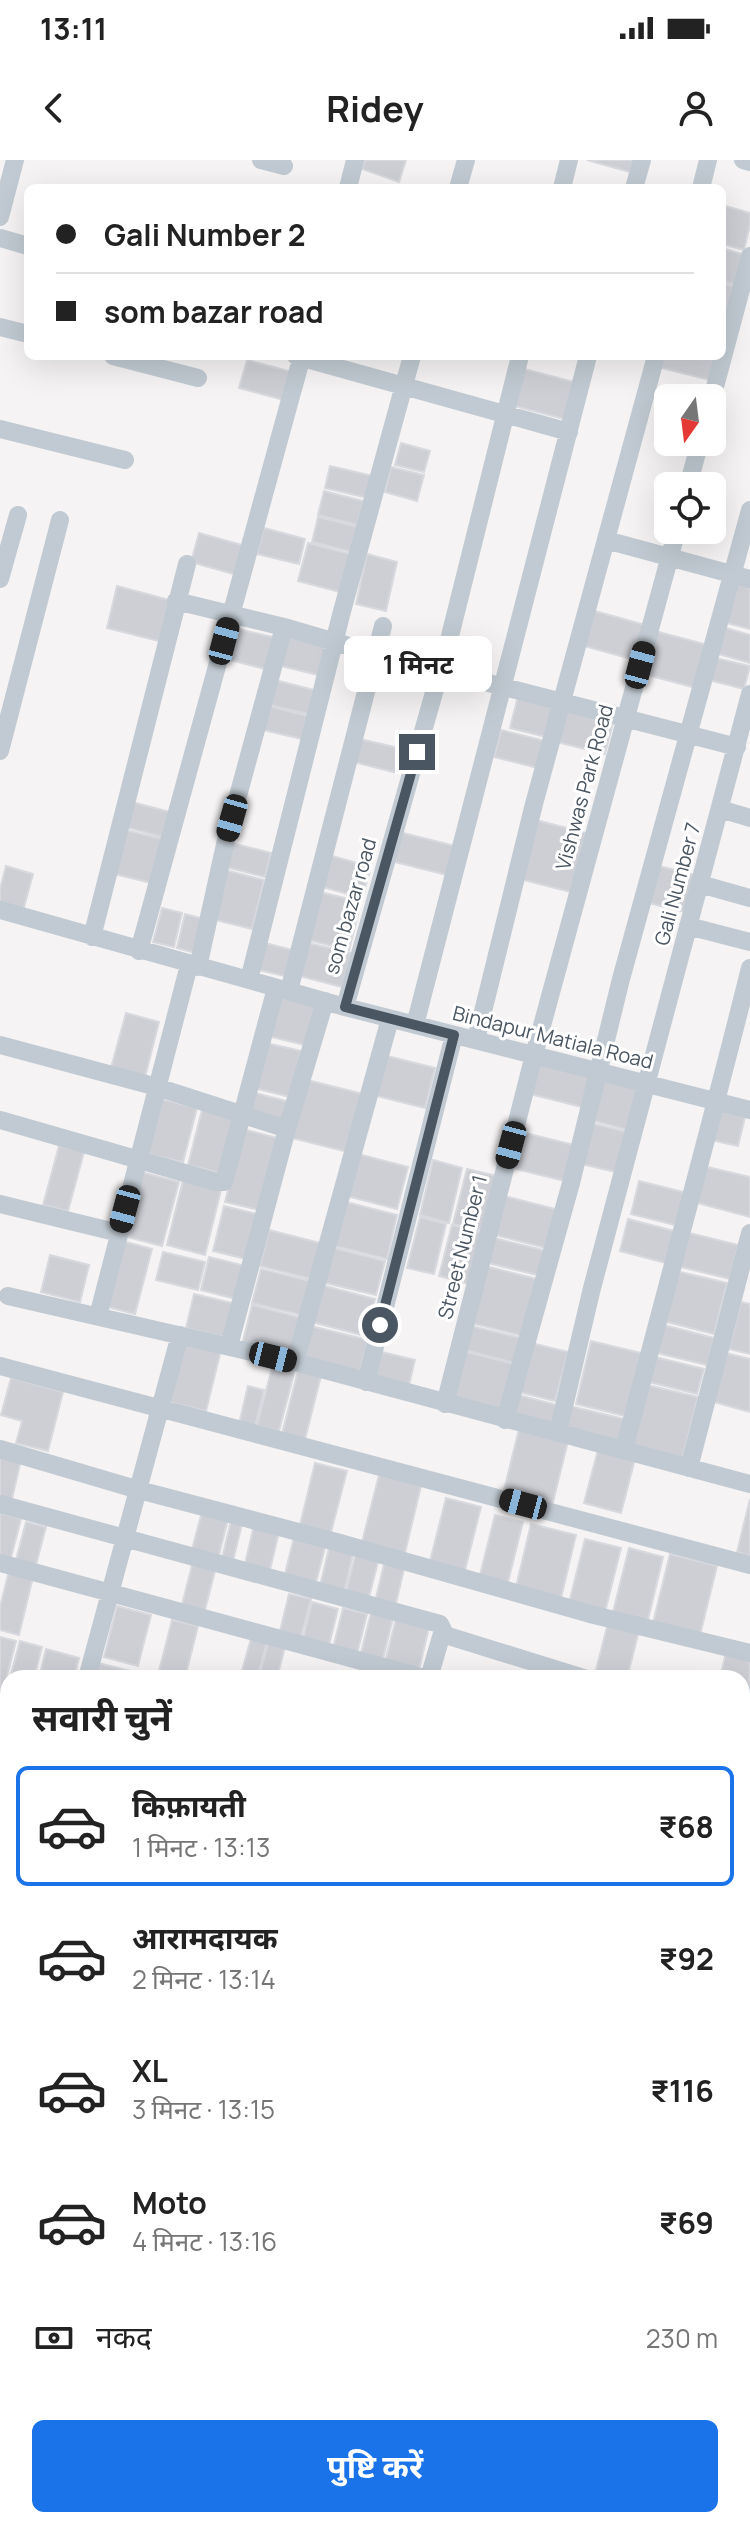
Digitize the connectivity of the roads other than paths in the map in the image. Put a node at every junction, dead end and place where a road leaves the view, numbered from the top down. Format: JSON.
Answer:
{"nodes":[{"id":1,"x":15,"y":160,"type":"edge"},
{"id":2,"x":261,"y":160,"type":"edge"},
{"id":3,"x":355,"y":160,"type":"edge"},
{"id":4,"x":466,"y":160,"type":"edge"},
{"id":5,"x":569,"y":160,"type":"edge"},
{"id":6,"x":642,"y":160,"type":"edge"},
{"id":7,"x":708,"y":160,"type":"edge"},
{"id":8,"x":743,"y":160,"type":"edge"},
{"id":9,"x":750,"y":162,"type":"edge"},
{"id":10,"x":284,"y":166,"type":"dead end"},
{"id":11,"x":349,"y":184,"type":"edge"},
{"id":12,"x":459,"y":184,"type":"edge"},
{"id":13,"x":563,"y":184,"type":"edge"},
{"id":14,"x":635,"y":184,"type":"edge"},
{"id":15,"x":702,"y":184,"type":"edge"},
{"id":16,"x":0,"y":217,"type":"edge"},
{"id":17,"x":0,"y":238,"type":"edge"},
{"id":18,"x":24,"y":245,"type":"edge"},
{"id":19,"x":750,"y":256,"type":"edge"},
{"id":20,"x":0,"y":327,"type":"edge"},
{"id":21,"x":24,"y":333,"type":"edge"},
{"id":22,"x":726,"y":346,"type":"edge"},
{"id":23,"x":128,"y":360,"type":"edge"},
{"id":24,"x":299,"y":360,"type":"edge"},
{"id":25,"x":311,"y":360,"type":"edge"},
{"id":26,"x":411,"y":360,"type":"edge"},
{"id":27,"x":519,"y":360,"type":"edge"},
{"id":28,"x":587,"y":360,"type":"edge"},
{"id":29,"x":655,"y":360,"type":"edge"},
{"id":30,"x":722,"y":360,"type":"edge"},
{"id":31,"x":198,"y":378,"type":"dead end"},
{"id":32,"x":716,"y":384,"type":"edge"},
{"id":33,"x":404,"y":385,"type":"junction"},
{"id":34,"x":505,"y":414,"type":"junction"},
{"id":35,"x":0,"y":429,"type":"edge"},
{"id":36,"x":569,"y":432,"type":"junction"},
{"id":37,"x":125,"y":460,"type":"dead end"},
{"id":38,"x":750,"y":510,"type":"edge"},
{"id":39,"x":18,"y":515,"type":"dead end"},
{"id":40,"x":60,"y":520,"type":"dead end"},
{"id":41,"x":606,"y":540,"type":"junction"},
{"id":42,"x":673,"y":544,"type":"edge"},
{"id":43,"x":669,"y":559,"type":"junction"},
{"id":44,"x":187,"y":564,"type":"dead end"},
{"id":45,"x":741,"y":577,"type":"edge"},
{"id":46,"x":0,"y":579,"type":"edge"},
{"id":47,"x":176,"y":601,"type":"junction"},
{"id":48,"x":231,"y":615,"type":"junction"},
{"id":49,"x":383,"y":626,"type":"dead end"},
{"id":50,"x":284,"y":627,"type":"junction"},
{"id":51,"x":335,"y":642,"type":"junction"},
{"id":52,"x":376,"y":654,"type":"junction"},
{"id":53,"x":440,"y":669,"type":"junction"},
{"id":54,"x":504,"y":686,"type":"junction"},
{"id":55,"x":750,"y":694,"type":"edge"},
{"id":56,"x":562,"y":700,"type":"junction"},
{"id":57,"x":626,"y":718,"type":"junction"},
{"id":58,"x":688,"y":733,"type":"junction"},
{"id":59,"x":0,"y":751,"type":"edge"},
{"id":60,"x":740,"y":754,"type":"edge"},
{"id":61,"x":720,"y":809,"type":"junction"},
{"id":62,"x":750,"y":818,"type":"edge"},
{"id":63,"x":700,"y":884,"type":"junction"},
{"id":64,"x":750,"y":898,"type":"edge"},
{"id":65,"x":0,"y":910,"type":"edge"},
{"id":66,"x":688,"y":926,"type":"junction"},
{"id":67,"x":92,"y":937,"type":"junction"},
{"id":68,"x":750,"y":942,"type":"edge"},
{"id":69,"x":139,"y":951,"type":"junction"},
{"id":70,"x":193,"y":966,"type":"junction"},
{"id":71,"x":750,"y":968,"type":"edge"},
{"id":72,"x":249,"y":980,"type":"junction"},
{"id":73,"x":282,"y":990,"type":"junction"},
{"id":74,"x":325,"y":1001,"type":"junction"},
{"id":75,"x":345,"y":1007,"type":"junction"},
{"id":76,"x":390,"y":1019,"type":"junction"},
{"id":77,"x":415,"y":1025,"type":"junction"},
{"id":78,"x":453,"y":1039,"type":"junction"},
{"id":79,"x":476,"y":1040,"type":"junction"},
{"id":80,"x":0,"y":1045,"type":"edge"},
{"id":81,"x":534,"y":1055,"type":"junction"},
{"id":82,"x":598,"y":1071,"type":"junction"},
{"id":83,"x":646,"y":1084,"type":"junction"},
{"id":84,"x":157,"y":1087,"type":"junction"},
{"id":85,"x":717,"y":1102,"type":"junction"},
{"id":86,"x":750,"y":1110,"type":"edge"},
{"id":87,"x":243,"y":1113,"type":"junction"},
{"id":88,"x":0,"y":1120,"type":"edge"},
{"id":89,"x":287,"y":1129,"type":"junction"},
{"id":90,"x":138,"y":1160,"type":"junction"},
{"id":91,"x":0,"y":1204,"type":"edge"},
{"id":92,"x":119,"y":1233,"type":"junction"},
{"id":93,"x":750,"y":1233,"type":"edge"},
{"id":94,"x":8,"y":1296,"type":"dead end"},
{"id":95,"x":98,"y":1316,"type":"junction"},
{"id":96,"x":180,"y":1335,"type":"junction"},
{"id":97,"x":229,"y":1346,"type":"junction"},
{"id":98,"x":295,"y":1362,"type":"junction"},
{"id":99,"x":0,"y":1366,"type":"edge"},
{"id":100,"x":366,"y":1382,"type":"junction"},
{"id":101,"x":445,"y":1404,"type":"junction"},
{"id":102,"x":160,"y":1410,"type":"junction"},
{"id":103,"x":505,"y":1420,"type":"junction"},
{"id":104,"x":558,"y":1432,"type":"junction"},
{"id":105,"x":0,"y":1449,"type":"edge"},
{"id":106,"x":624,"y":1450,"type":"junction"},
{"id":107,"x":689,"y":1468,"type":"junction"},
{"id":108,"x":750,"y":1484,"type":"edge"},
{"id":109,"x":139,"y":1490,"type":"junction"},
{"id":110,"x":0,"y":1504,"type":"edge"},
{"id":111,"x":124,"y":1540,"type":"junction"},
{"id":112,"x":0,"y":1563,"type":"edge"},
{"id":113,"x":750,"y":1565,"type":"edge"},
{"id":114,"x":110,"y":1592,"type":"junction"},
{"id":115,"x":442,"y":1634,"type":"junction"},
{"id":116,"x":750,"y":1653,"type":"edge"},
{"id":117,"x":89,"y":1670,"type":"edge"},
{"id":118,"x":397,"y":1670,"type":"edge"},
{"id":119,"x":430,"y":1670,"type":"edge"},
{"id":120,"x":558,"y":1670,"type":"edge"}],
"edges":[{"from":1,"to":16,"type":"street"},
{"from":2,"to":10,"type":"street"},
{"from":3,"to":11,"type":"street"},
{"from":4,"to":12,"type":"street"},
{"from":5,"to":13,"type":"street"},
{"from":6,"to":14,"type":"street"},
{"from":7,"to":15,"type":"street"},
{"from":8,"to":9,"type":"street"},
{"from":17,"to":18,"type":"street"},
{"from":19,"to":22,"type":"street"},
{"from":20,"to":21,"type":"street"},
{"from":23,"to":31,"type":"street"},
{"from":24,"to":48,"type":"street"},
{"from":25,"to":33,"type":"street"},
{"from":26,"to":33,"type":"street"},
{"from":27,"to":34,"type":"street","name":"som bazar road"},
{"from":28,"to":36,"type":"street"},
{"from":29,"to":41,"type":"street"},
{"from":30,"to":32,"type":"street"},
{"from":33,"to":34,"type":"street"},
{"from":33,"to":51,"type":"street"},
{"from":34,"to":36,"type":"street"},
{"from":34,"to":53,"type":"street","name":"som bazar road"},
{"from":35,"to":37,"type":"street"},
{"from":36,"to":54,"type":"street"},
{"from":38,"to":45,"type":"street"},
{"from":39,"to":46,"type":"street"},
{"from":40,"to":59,"type":"street"},
{"from":41,"to":43,"type":"street"},
{"from":41,"to":56,"type":"street"},
{"from":42,"to":43,"type":"street","name":"Vishwas Park Road"},
{"from":43,"to":45,"type":"street"},
{"from":43,"to":57,"type":"street","name":"Vishwas Park Road"},
{"from":44,"to":47,"type":"street"},
{"from":45,"to":58,"type":"street"},
{"from":47,"to":48,"type":"street"},
{"from":47,"to":67,"type":"street"},
{"from":48,"to":50,"type":"street"},
{"from":48,"to":69,"type":"street"},
{"from":49,"to":52,"type":"street"},
{"from":50,"to":51,"type":"street"},
{"from":50,"to":70,"type":"street"},
{"from":51,"to":52,"type":"street"},
{"from":51,"to":72,"type":"street"},
{"from":52,"to":53,"type":"street"},
{"from":52,"to":73,"type":"street"},
{"from":53,"to":54,"type":"street"},
{"from":53,"to":75,"type":"street","name":"som bazar road"},
{"from":54,"to":56,"type":"street"},
{"from":54,"to":77,"type":"street"},
{"from":55,"to":60,"type":"street","name":"Gali Number 7"},
{"from":56,"to":57,"type":"street"},
{"from":56,"to":79,"type":"street"},
{"from":57,"to":58,"type":"street"},
{"from":57,"to":81,"type":"street","name":"Vishwas Park Road"},
{"from":58,"to":60,"type":"street"},
{"from":58,"to":82,"type":"street"},
{"from":60,"to":61,"type":"street","name":"Gali Number 7"},
{"from":61,"to":62,"type":"street"},
{"from":61,"to":63,"type":"street","name":"Gali Number 7"},
{"from":63,"to":64,"type":"street"},
{"from":63,"to":66,"type":"street","name":"Gali Number 7"},
{"from":65,"to":67,"type":"street","name":"som bazar road"},
{"from":66,"to":68,"type":"street"},
{"from":66,"to":83,"type":"street","name":"Gali Number 7"},
{"from":67,"to":69,"type":"street","name":"som bazar road"},
{"from":69,"to":70,"type":"street","name":"som bazar road"},
{"from":70,"to":72,"type":"street","name":"som bazar road"},
{"from":70,"to":84,"type":"street"},
{"from":71,"to":85,"type":"street"},
{"from":72,"to":73,"type":"street","name":"som bazar road"},
{"from":73,"to":74,"type":"street","name":"som bazar road"},
{"from":73,"to":87,"type":"street"},
{"from":74,"to":75,"type":"street","name":"som bazar road"},
{"from":74,"to":89,"type":"street"},
{"from":75,"to":76,"type":"street","name":"Bindapur Matiala Road"},
{"from":76,"to":77,"type":"street","name":"Bindapur Matiala Road"},
{"from":76,"to":98,"type":"street"},
{"from":77,"to":78,"type":"street","name":"Bindapur Matiala Road"},
{"from":78,"to":79,"type":"street","name":"Bindapur Matiala Road"},
{"from":78,"to":100,"type":"street"},
{"from":79,"to":81,"type":"street","name":"Bindapur Matiala Road"},
{"from":80,"to":84,"type":"street"},
{"from":81,"to":82,"type":"street","name":"Bindapur Matiala Road"},
{"from":81,"to":101,"type":"street","name":"Street Number 1"},
{"from":82,"to":83,"type":"street","name":"Bindapur Matiala Road"},
{"from":82,"to":103,"type":"street"},
{"from":83,"to":85,"type":"street","name":"Bindapur Matiala Road"},
{"from":83,"to":104,"type":"street","name":"Gali Number 7"},
{"from":84,"to":87,"type":"street"},
{"from":84,"to":90,"type":"street"},
{"from":85,"to":86,"type":"street","name":"Bindapur Matiala Road"},
{"from":85,"to":106,"type":"street"},
{"from":87,"to":89,"type":"street"},
{"from":87,"to":90,"type":"street"},
{"from":88,"to":90,"type":"street"},
{"from":89,"to":97,"type":"street"},
{"from":90,"to":92,"type":"street"},
{"from":91,"to":92,"type":"street"},
{"from":92,"to":95,"type":"street"},
{"from":93,"to":107,"type":"street"},
{"from":94,"to":95,"type":"street"},
{"from":95,"to":96,"type":"street"},
{"from":96,"to":97,"type":"street"},
{"from":96,"to":102,"type":"street"},
{"from":97,"to":98,"type":"street"},
{"from":98,"to":100,"type":"street"},
{"from":99,"to":102,"type":"street"},
{"from":100,"to":101,"type":"street"},
{"from":101,"to":103,"type":"street"},
{"from":102,"to":109,"type":"street"},
{"from":102,"to":113,"type":"street"},
{"from":103,"to":104,"type":"street"},
{"from":104,"to":106,"type":"street"},
{"from":105,"to":109,"type":"street"},
{"from":106,"to":107,"type":"street"},
{"from":107,"to":108,"type":"street"},
{"from":109,"to":111,"type":"street"},
{"from":109,"to":116,"type":"street"},
{"from":110,"to":111,"type":"street"},
{"from":111,"to":114,"type":"street"},
{"from":111,"to":115,"type":"street"},
{"from":112,"to":114,"type":"street"},
{"from":114,"to":117,"type":"street"},
{"from":114,"to":118,"type":"street"},
{"from":115,"to":119,"type":"street"},
{"from":115,"to":120,"type":"street"}]}
